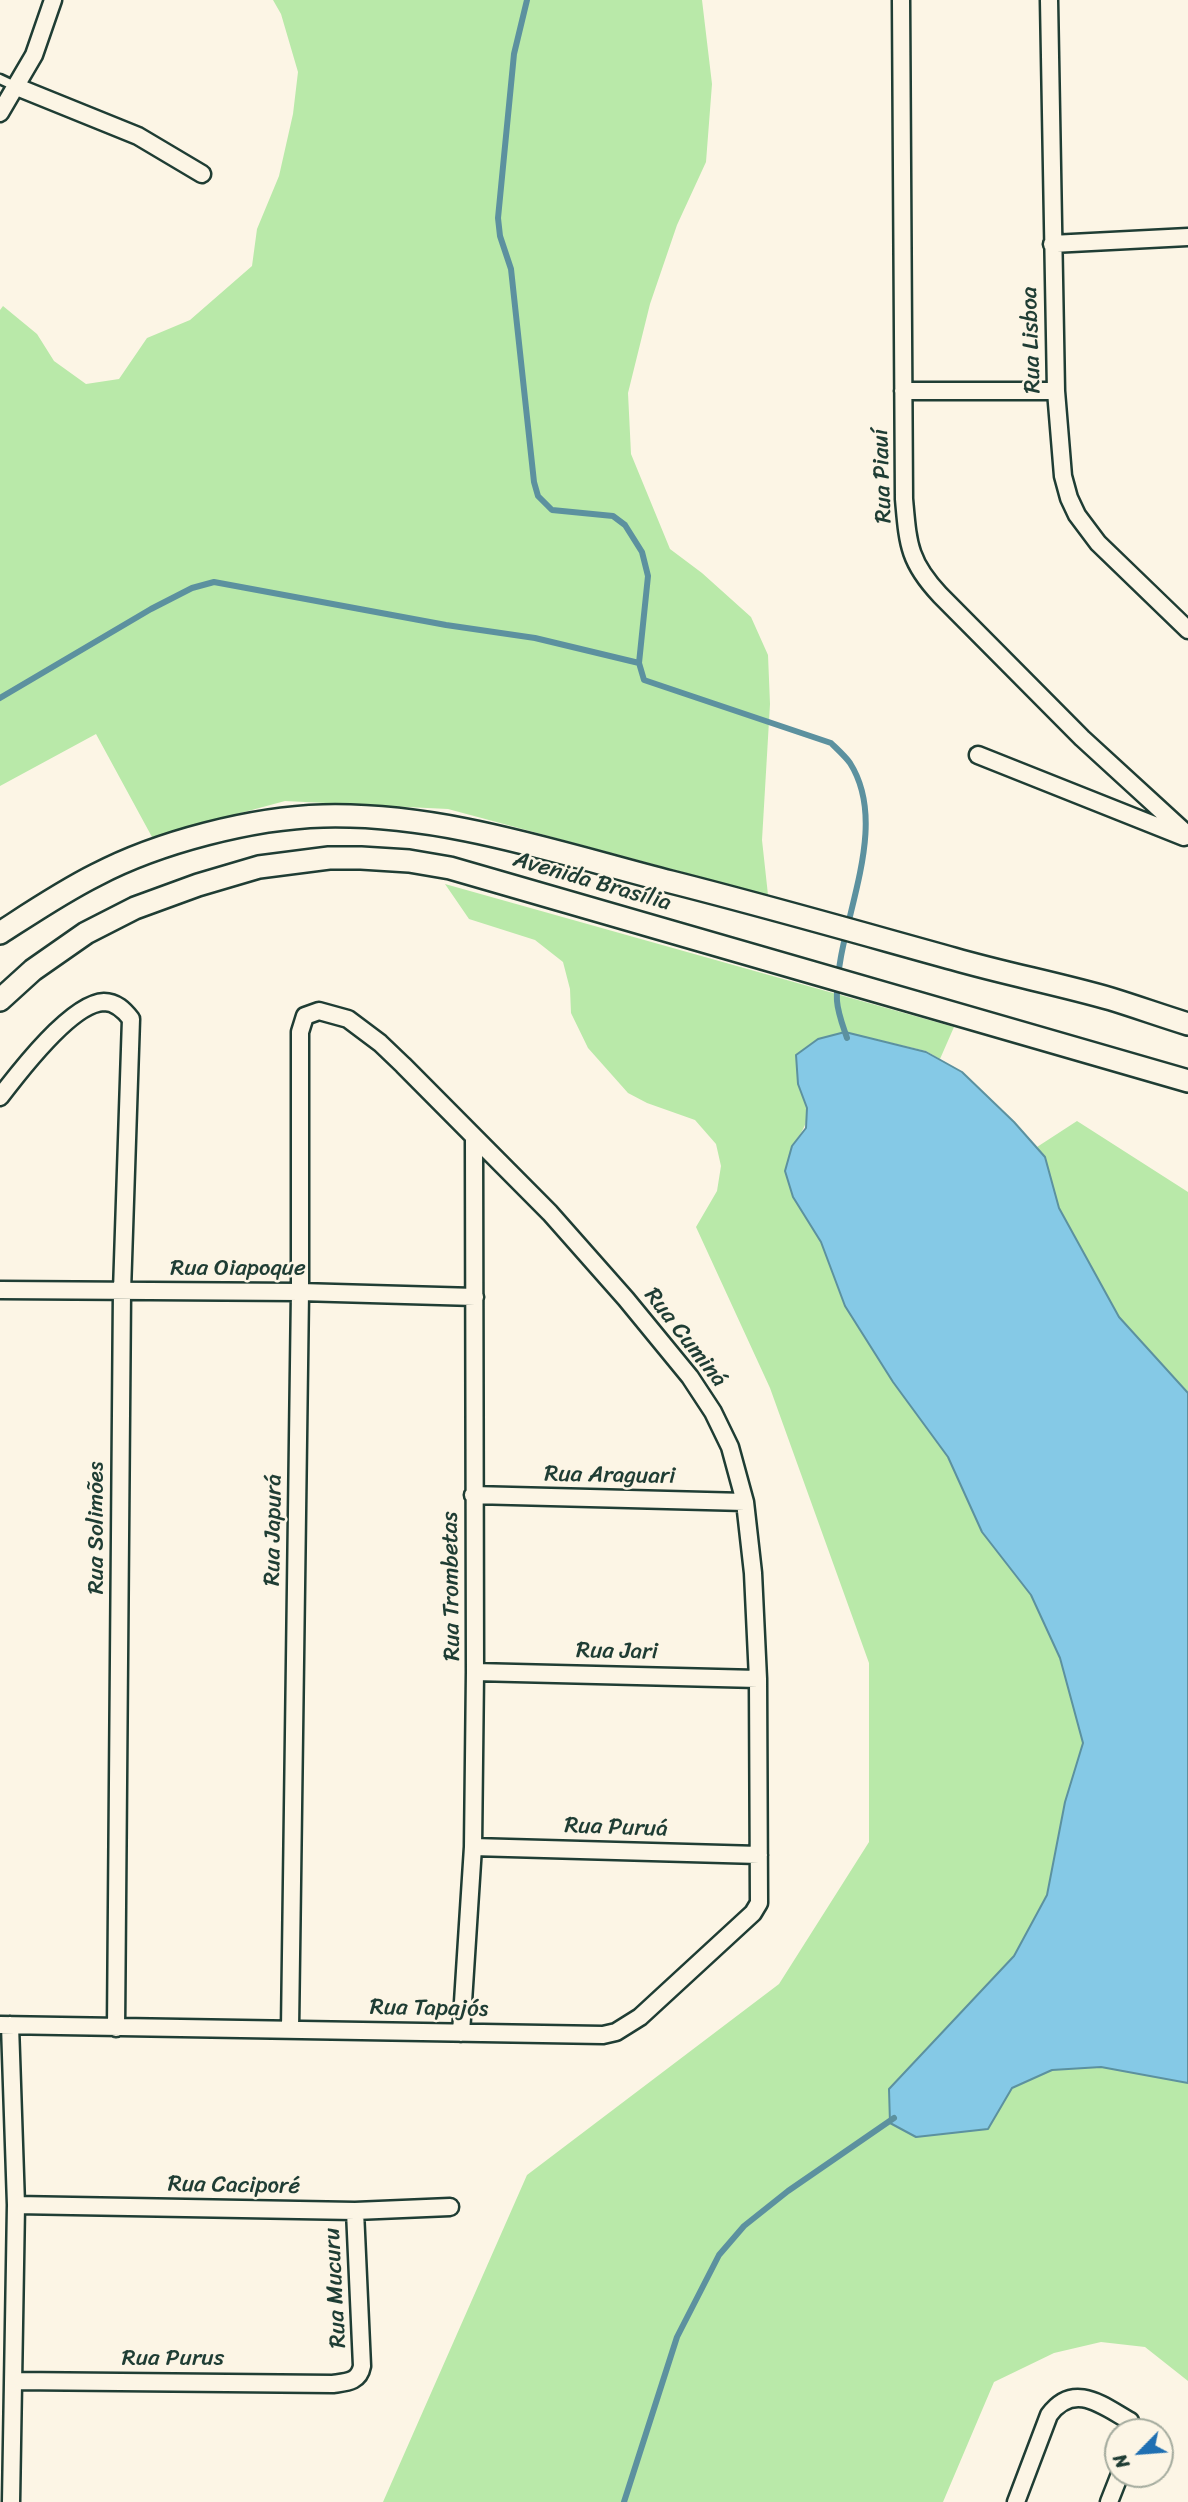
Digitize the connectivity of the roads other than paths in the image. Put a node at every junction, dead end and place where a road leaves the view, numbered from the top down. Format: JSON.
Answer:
{"nodes":[{"id":1,"x":53,"y":0,"type":"edge"},
{"id":2,"x":901,"y":0,"type":"edge"},
{"id":3,"x":1049,"y":0,"type":"edge"},
{"id":4,"x":0,"y":79,"type":"edge"},
{"id":5,"x":17,"y":87,"type":"junction"},
{"id":6,"x":0,"y":113,"type":"edge"},
{"id":7,"x":202,"y":174,"type":"dead end"},
{"id":8,"x":1188,"y":237,"type":"edge"},
{"id":9,"x":1052,"y":244,"type":"junction"},
{"id":10,"x":903,"y":391,"type":"junction"},
{"id":11,"x":1056,"y":391,"type":"junction"},
{"id":12,"x":1188,"y":630,"type":"edge"},
{"id":13,"x":978,"y":755,"type":"dead end"},
{"id":14,"x":1188,"y":837,"type":"edge"},
{"id":15,"x":0,"y":933,"type":"edge"},
{"id":16,"x":0,"y":1000,"type":"edge"},
{"id":17,"x":1188,"y":1024,"type":"edge"},
{"id":18,"x":300,"y":1032,"type":"joint"},
{"id":19,"x":1188,"y":1081,"type":"edge"},
{"id":20,"x":0,"y":1097,"type":"edge"},
{"id":21,"x":474,"y":1138,"type":"junction"},
{"id":22,"x":0,"y":1290,"type":"edge"},
{"id":23,"x":122,"y":1292,"type":"junction"},
{"id":24,"x":300,"y":1292,"type":"junction"},
{"id":25,"x":475,"y":1297,"type":"junction"},
{"id":26,"x":474,"y":1495,"type":"junction"},
{"id":27,"x":745,"y":1502,"type":"junction"},
{"id":28,"x":475,"y":1672,"type":"junction"},
{"id":29,"x":758,"y":1679,"type":"junction"},
{"id":30,"x":472,"y":1846,"type":"junction"},
{"id":31,"x":759,"y":1855,"type":"junction"},
{"id":32,"x":5,"y":2025,"type":"edge"},
{"id":33,"x":116,"y":2028,"type":"junction"},
{"id":34,"x":290,"y":2029,"type":"junction"},
{"id":35,"x":461,"y":2033,"type":"junction"},
{"id":36,"x":16,"y":2205,"type":"junction"},
{"id":37,"x":450,"y":2207,"type":"dead end"},
{"id":38,"x":355,"y":2211,"type":"junction"},
{"id":39,"x":14,"y":2381,"type":"junction"},
{"id":40,"x":332,"y":2384,"type":"joint"},
{"id":41,"x":1125,"y":2418,"type":"edge"},
{"id":42,"x":11,"y":2502,"type":"edge"},
{"id":43,"x":1016,"y":2502,"type":"edge"}],
"edges":[{"from":1,"to":5,"type":"street"},
{"from":2,"to":10,"type":"street","name":"Rua Piauí"},
{"from":3,"to":9,"type":"street","name":"Rua Lisboa"},
{"from":4,"to":5,"type":"lane"},
{"from":5,"to":6,"type":"street"},
{"from":5,"to":7,"type":"street"},
{"from":8,"to":9,"type":"street"},
{"from":9,"to":11,"type":"street","name":"Rua Lisboa"},
{"from":10,"to":11,"type":"street"},
{"from":10,"to":14,"type":"street","name":"Rua Piauí"},
{"from":11,"to":12,"type":"street","name":"Rua Lisboa"},
{"from":13,"to":14,"type":"street"},
{"from":15,"to":17,"type":"street","name":"Avenida Brasília"},
{"from":16,"to":19,"type":"street","name":"Avenida Brasília"},
{"from":18,"to":21,"type":"street","name":"Rua Cuminá"},
{"from":18,"to":24,"type":"street","name":"Rua Japurá"},
{"from":20,"to":23,"type":"street","name":"Rua Solimões"},
{"from":21,"to":25,"type":"street","name":"Rua Trombetas"},
{"from":21,"to":27,"type":"street","name":"Rua Cuminá"},
{"from":22,"to":23,"type":"street","name":"Rua Oiapoque"},
{"from":23,"to":24,"type":"street","name":"Rua Oiapoque"},
{"from":23,"to":33,"type":"street","name":"Rua Solimões"},
{"from":24,"to":25,"type":"street","name":"Rua Oiapoque"},
{"from":24,"to":34,"type":"street","name":"Rua Japurá"},
{"from":25,"to":26,"type":"street","name":"Rua Trombetas"},
{"from":26,"to":27,"type":"street","name":"Rua Araguari"},
{"from":26,"to":28,"type":"street","name":"Rua Trombetas"},
{"from":27,"to":29,"type":"street","name":"Rua Cuminá"},
{"from":28,"to":29,"type":"street","name":"Rua Jari"},
{"from":28,"to":30,"type":"street","name":"Rua Trombetas"},
{"from":29,"to":31,"type":"street","name":"Rua Cuminá"},
{"from":30,"to":31,"type":"street","name":"Rua Puruá"},
{"from":30,"to":35,"type":"street","name":"Rua Trombetas"},
{"from":31,"to":35,"type":"street","name":"Rua Tapajós"},
{"from":32,"to":33,"type":"street","name":"Rua Tapajós"},
{"from":32,"to":36,"type":"street"},
{"from":33,"to":34,"type":"street","name":"Rua Tapajós"},
{"from":34,"to":35,"type":"street","name":"Rua Tapajós"},
{"from":36,"to":38,"type":"street","name":"Rua Caciporé"},
{"from":36,"to":39,"type":"street"},
{"from":37,"to":38,"type":"street","name":"Rua Caciporé"},
{"from":38,"to":40,"type":"street","name":"Rua Mucuru"},
{"from":39,"to":40,"type":"street","name":"Rua Purus"},
{"from":39,"to":42,"type":"street"},
{"from":41,"to":43,"type":"street"}]}
